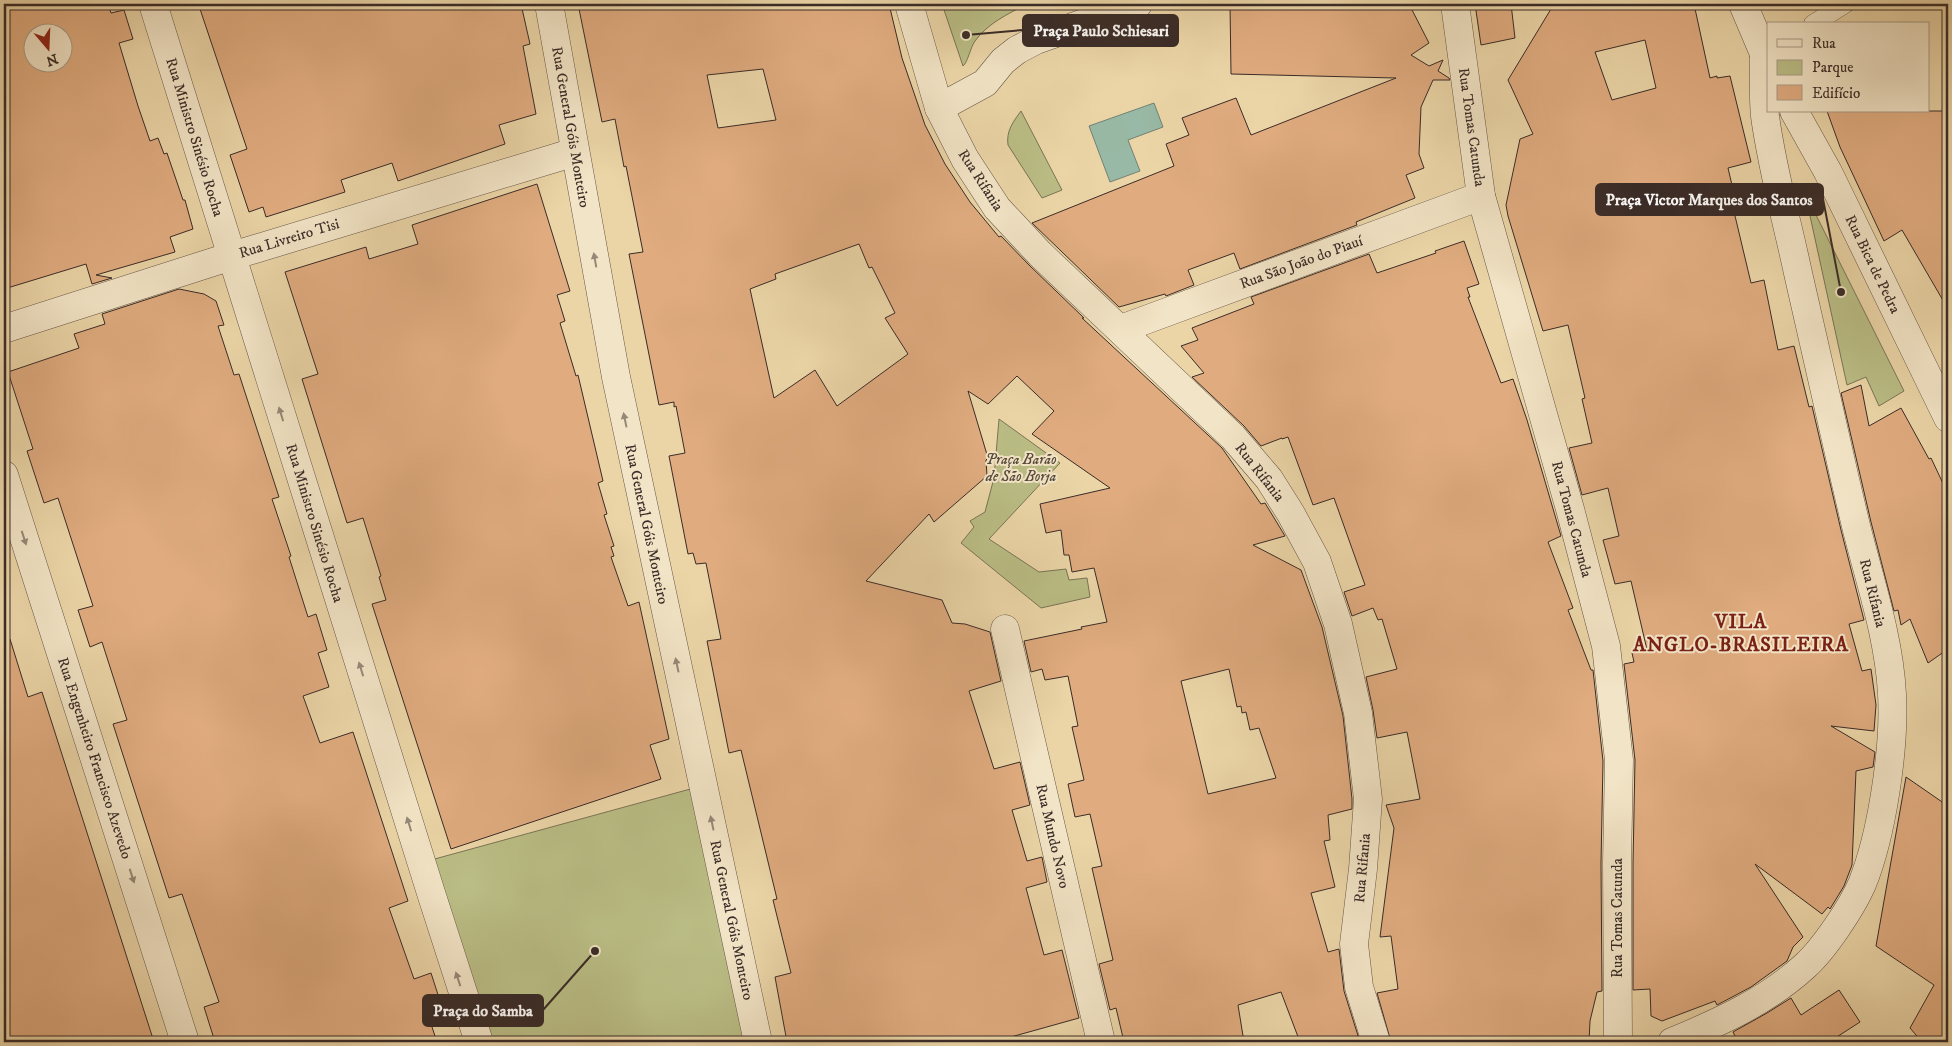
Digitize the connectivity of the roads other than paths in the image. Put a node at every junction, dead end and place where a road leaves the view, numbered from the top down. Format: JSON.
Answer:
{"nodes":[{"id":1,"x":153,"y":4,"type":"edge"},
{"id":2,"x":549,"y":4,"type":"edge"},
{"id":3,"x":909,"y":4,"type":"edge"},
{"id":4,"x":1138,"y":4,"type":"edge"},
{"id":5,"x":1455,"y":4,"type":"edge"},
{"id":6,"x":1743,"y":4,"type":"edge"},
{"id":7,"x":1845,"y":4,"type":"edge"},
{"id":8,"x":1816,"y":22,"type":"edge"},
{"id":9,"x":1767,"y":57,"type":"edge"},
{"id":10,"x":939,"y":108,"type":"junction"},
{"id":11,"x":1795,"y":112,"type":"edge"},
{"id":12,"x":576,"y":152,"type":"junction"},
{"id":13,"x":1481,"y":196,"type":"junction"},
{"id":14,"x":232,"y":256,"type":"junction"},
{"id":15,"x":4,"y":329,"type":"edge"},
{"id":16,"x":1121,"y":329,"type":"junction"},
{"id":17,"x":1948,"y":418,"type":"edge"},
{"id":18,"x":4,"y":475,"type":"edge"},
{"id":19,"x":1005,"y":629,"type":"dead end"},
{"id":20,"x":184,"y":1042,"type":"edge"},
{"id":21,"x":479,"y":1042,"type":"edge"},
{"id":22,"x":758,"y":1042,"type":"edge"},
{"id":23,"x":1101,"y":1042,"type":"edge"},
{"id":24,"x":1376,"y":1042,"type":"edge"},
{"id":25,"x":1618,"y":1042,"type":"edge"},
{"id":26,"x":1672,"y":1042,"type":"edge"}],
"edges":[{"from":1,"to":14,"type":"street","name":"Rua Ministro Sinésio Rocha"},
{"from":2,"to":12,"type":"street","name":"Rua General Góis Monteiro"},
{"from":3,"to":10,"type":"street","name":"Rua Rifania"},
{"from":4,"to":10,"type":"street"},
{"from":5,"to":13,"type":"street","name":"Rua Tomas Catunda"},
{"from":6,"to":9,"type":"street"},
{"from":7,"to":8,"type":"lane"},
{"from":9,"to":26,"type":"street","name":"Rua Rifania"},
{"from":10,"to":16,"type":"street","name":"Rua Rifania"},
{"from":11,"to":17,"type":"street","name":"Rua Bica de Pedra"},
{"from":12,"to":14,"type":"street","name":"Rua Livreiro Tisi"},
{"from":22,"to":12,"type":"street","name":"Rua General Góis Monteiro","one_way":true},
{"from":13,"to":16,"type":"street","name":"Rua São João do Piauí"},
{"from":13,"to":25,"type":"street","name":"Rua Tomas Catunda"},
{"from":14,"to":15,"type":"street","name":"Rua Livreiro Tisi"},
{"from":21,"to":14,"type":"street","name":"Rua Ministro Sinésio Rocha","one_way":true},
{"from":16,"to":24,"type":"street","name":"Rua Rifania"},
{"from":18,"to":20,"type":"street","name":"Rua Engenheiro Francisco Azevedo","one_way":true},
{"from":19,"to":23,"type":"street","name":"Rua Mundo Novo"}]}
